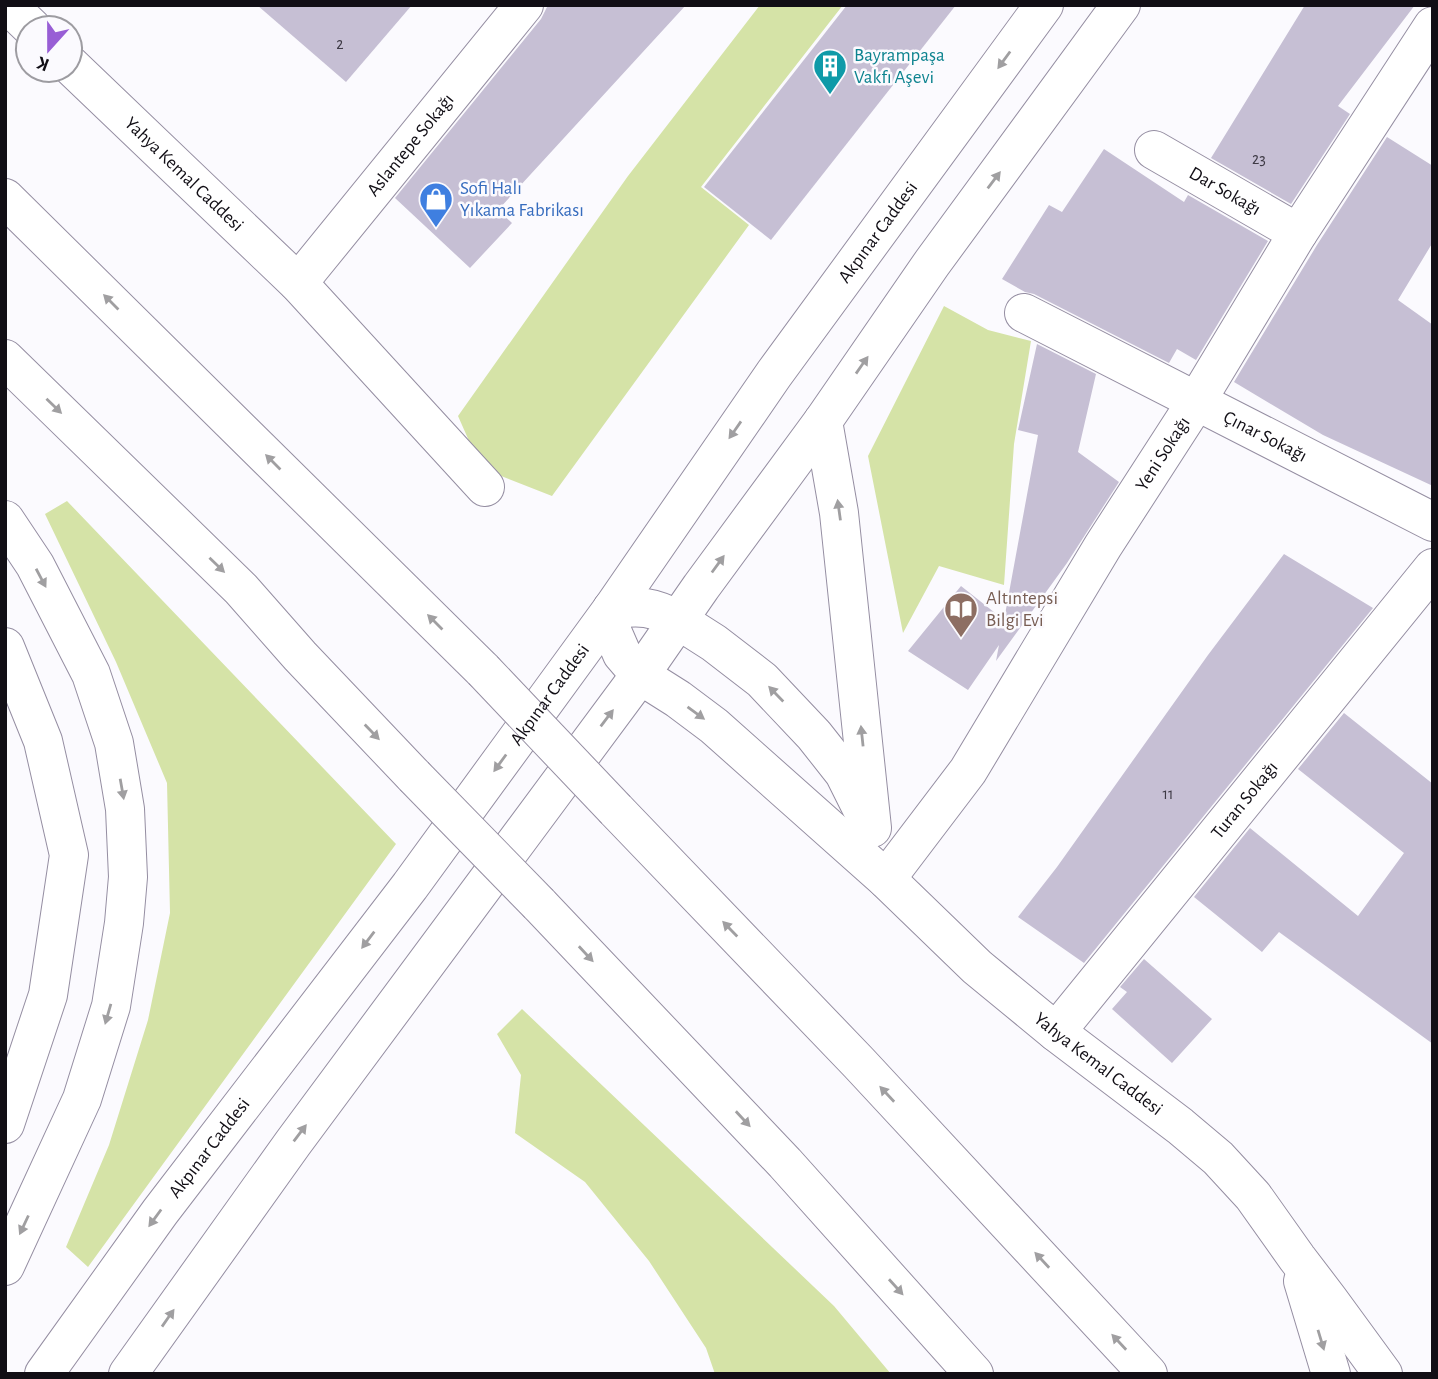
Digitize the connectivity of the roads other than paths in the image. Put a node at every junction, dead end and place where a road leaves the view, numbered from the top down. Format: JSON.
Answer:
{"nodes":[{"id":1,"x":524,"y":5,"type":"edge"},
{"id":2,"x":1044,"y":5,"type":"edge"},
{"id":3,"x":1121,"y":5,"type":"edge"},
{"id":4,"x":1433,"y":26,"type":"edge"},
{"id":5,"x":84,"y":78,"type":"edge"},
{"id":6,"x":1154,"y":150,"type":"dead end"},
{"id":7,"x":5,"y":198,"type":"edge"},
{"id":8,"x":1298,"y":233,"type":"junction"},
{"id":9,"x":298,"y":283,"type":"junction"},
{"id":10,"x":1024,"y":313,"type":"dead end"},
{"id":11,"x":5,"y":359,"type":"edge"},
{"id":12,"x":1196,"y":402,"type":"junction"},
{"id":13,"x":823,"y":421,"type":"junction"},
{"id":14,"x":485,"y":486,"type":"dead end"},
{"id":15,"x":5,"y":520,"type":"edge"},
{"id":16,"x":1433,"y":522,"type":"edge"},
{"id":17,"x":1433,"y":568,"type":"edge"},
{"id":18,"x":612,"y":609,"type":"junction"},
{"id":19,"x":678,"y":620,"type":"junction"},
{"id":20,"x":5,"y":647,"type":"edge"},
{"id":21,"x":640,"y":675,"type":"junction"},
{"id":22,"x":872,"y":828,"type":"junction"},
{"id":23,"x":886,"y":879,"type":"junction"},
{"id":24,"x":1056,"y":1032,"type":"junction"},
{"id":25,"x":5,"y":1124,"type":"edge"},
{"id":26,"x":1297,"y":1258,"type":"junction"},
{"id":27,"x":5,"y":1266,"type":"edge"},
{"id":28,"x":44,"y":1374,"type":"edge"},
{"id":29,"x":128,"y":1374,"type":"edge"},
{"id":30,"x":974,"y":1374,"type":"edge"},
{"id":31,"x":1148,"y":1374,"type":"edge"},
{"id":32,"x":1331,"y":1374,"type":"edge"},
{"id":33,"x":1382,"y":1374,"type":"edge"}],
"edges":[{"from":1,"to":9,"type":"main road","name":"Aslantepe Sokağı"},
{"from":2,"to":18,"type":"main road","name":"Akpınar Caddesi","one_way":true},
{"from":13,"to":3,"type":"main road","one_way":true},
{"from":4,"to":8,"type":"main road","name":"Yeni Sokağı"},
{"from":5,"to":9,"type":"main road","name":"Yahya Kemal Caddesi"},
{"from":6,"to":8,"type":"main road","name":"Dar Sokağı"},
{"from":31,"to":7,"type":"main road","one_way":true,"bridge":true},
{"from":8,"to":12,"type":"main road","name":"Yeni Sokağı"},
{"from":9,"to":14,"type":"main road","name":"Yahya Kemal Caddesi"},
{"from":10,"to":12,"type":"main road","name":"Çınar Sokağı"},
{"from":11,"to":30,"type":"main road","one_way":true,"bridge":true},
{"from":12,"to":16,"type":"main road","name":"Çınar Sokağı"},
{"from":12,"to":23,"type":"main road","name":"Yeni Sokağı"},
{"from":19,"to":13,"type":"main road","one_way":true},
{"from":22,"to":13,"type":"main road","one_way":true},
{"from":15,"to":27,"type":"main road","one_way":true},
{"from":17,"to":24,"type":"main road","name":"Turan Sokağı"},
{"from":18,"to":19,"type":"main road"},
{"from":18,"to":21,"type":"main road"},
{"from":18,"to":28,"type":"main road","name":"Akpınar Caddesi","one_way":true},
{"from":19,"to":21,"type":"main road"},
{"from":22,"to":19,"type":"main road","one_way":true},
{"from":20,"to":25,"type":"main road"},
{"from":21,"to":23,"type":"main road","name":"Yahya Kemal Caddesi","one_way":true},
{"from":29,"to":21,"type":"main road","one_way":true},
{"from":22,"to":23,"type":"main road"},
{"from":23,"to":24,"type":"main road","name":"Yahya Kemal Caddesi"},
{"from":24,"to":26,"type":"main road","name":"Yahya Kemal Caddesi"},
{"from":26,"to":32,"type":"main road","one_way":true},
{"from":26,"to":33,"type":"main road","name":"Yahya Kemal Caddesi"}]}
